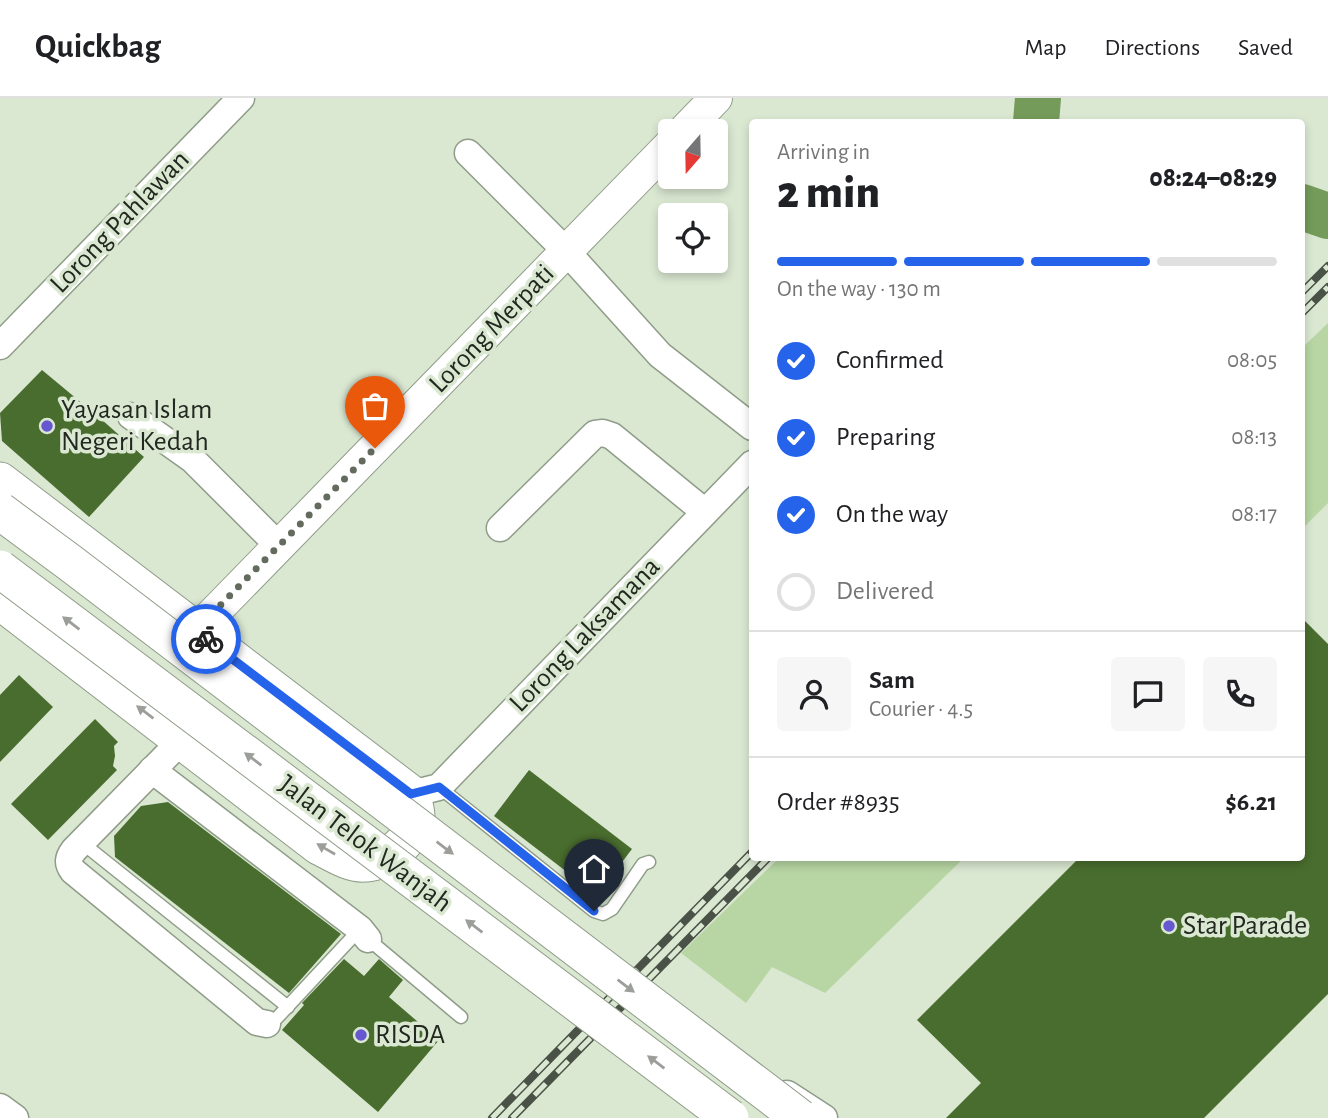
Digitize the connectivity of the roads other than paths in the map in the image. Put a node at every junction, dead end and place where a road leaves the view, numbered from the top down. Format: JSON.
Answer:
{"nodes":[{"id":1,"x":241,"y":98,"type":"edge"},
{"id":2,"x":716,"y":98,"type":"edge"},
{"id":3,"x":696,"y":119,"type":"edge"},
{"id":4,"x":468,"y":153,"type":"dead end"},
{"id":5,"x":658,"y":157,"type":"edge"},
{"id":6,"x":567,"y":252,"type":"junction"},
{"id":7,"x":0,"y":346,"type":"edge"},
{"id":8,"x":131,"y":416,"type":"dead end"},
{"id":9,"x":749,"y":425,"type":"edge"},
{"id":10,"x":749,"y":467,"type":"edge"},
{"id":11,"x":0,"y":481,"type":"edge"},
{"id":12,"x":0,"y":512,"type":"edge"},
{"id":13,"x":705,"y":512,"type":"junction"},
{"id":14,"x":500,"y":528,"type":"dead end"},
{"id":15,"x":279,"y":547,"type":"junction"},
{"id":16,"x":0,"y":569,"type":"edge"},
{"id":17,"x":0,"y":601,"type":"edge"},
{"id":18,"x":195,"y":631,"type":"junction"},
{"id":19,"x":182,"y":740,"type":"junction"},
{"id":20,"x":152,"y":770,"type":"junction"},
{"id":21,"x":425,"y":790,"type":"junction"},
{"id":22,"x":81,"y":842,"type":"junction"},
{"id":23,"x":649,"y":862,"type":"dead end"},
{"id":24,"x":364,"y":934,"type":"junction"},
{"id":25,"x":288,"y":1007,"type":"junction"},
{"id":26,"x":461,"y":1017,"type":"dead end"},
{"id":27,"x":267,"y":1024,"type":"joint"},
{"id":28,"x":0,"y":1107,"type":"edge"},
{"id":29,"x":15,"y":1118,"type":"edge"},
{"id":30,"x":701,"y":1118,"type":"edge"},
{"id":31,"x":730,"y":1118,"type":"edge"},
{"id":32,"x":800,"y":1118,"type":"edge"},
{"id":33,"x":824,"y":1118,"type":"edge"}],
"edges":[{"from":1,"to":7,"type":"street","name":"Lorong Pahlawan"},
{"from":2,"to":3,"type":"street"},
{"from":4,"to":6,"type":"street"},
{"from":5,"to":6,"type":"street","name":"Lorong Merpati"},
{"from":6,"to":9,"type":"street"},
{"from":6,"to":15,"type":"street","name":"Lorong Merpati"},
{"from":8,"to":15,"type":"street"},
{"from":10,"to":13,"type":"street","name":"Lorong Laksamana"},
{"from":11,"to":18,"type":"main road"},
{"from":12,"to":32,"type":"main road","name":"Jalan Telok Wanjah","one_way":true,"bridge":true},
{"from":13,"to":14,"type":"street"},
{"from":13,"to":21,"type":"street","name":"Lorong Laksamana"},
{"from":15,"to":18,"type":"street","name":"Lorong Merpati"},
{"from":31,"to":16,"type":"main road","name":"Jalan Telok Wanjah","one_way":true,"bridge":true},
{"from":19,"to":17,"type":"main road","one_way":true},
{"from":18,"to":21,"type":"main road"},
{"from":19,"to":20,"type":"street"},
{"from":21,"to":19,"type":"main road","one_way":true},
{"from":20,"to":22,"type":"street"},
{"from":20,"to":24,"type":"street"},
{"from":21,"to":23,"type":"lane"},
{"from":22,"to":25,"type":"lane"},
{"from":22,"to":27,"type":"street"},
{"from":24,"to":25,"type":"lane"},
{"from":24,"to":26,"type":"lane"},
{"from":25,"to":27,"type":"lane"},
{"from":28,"to":29,"type":"street"},
{"from":30,"to":33,"type":"street"}]}
